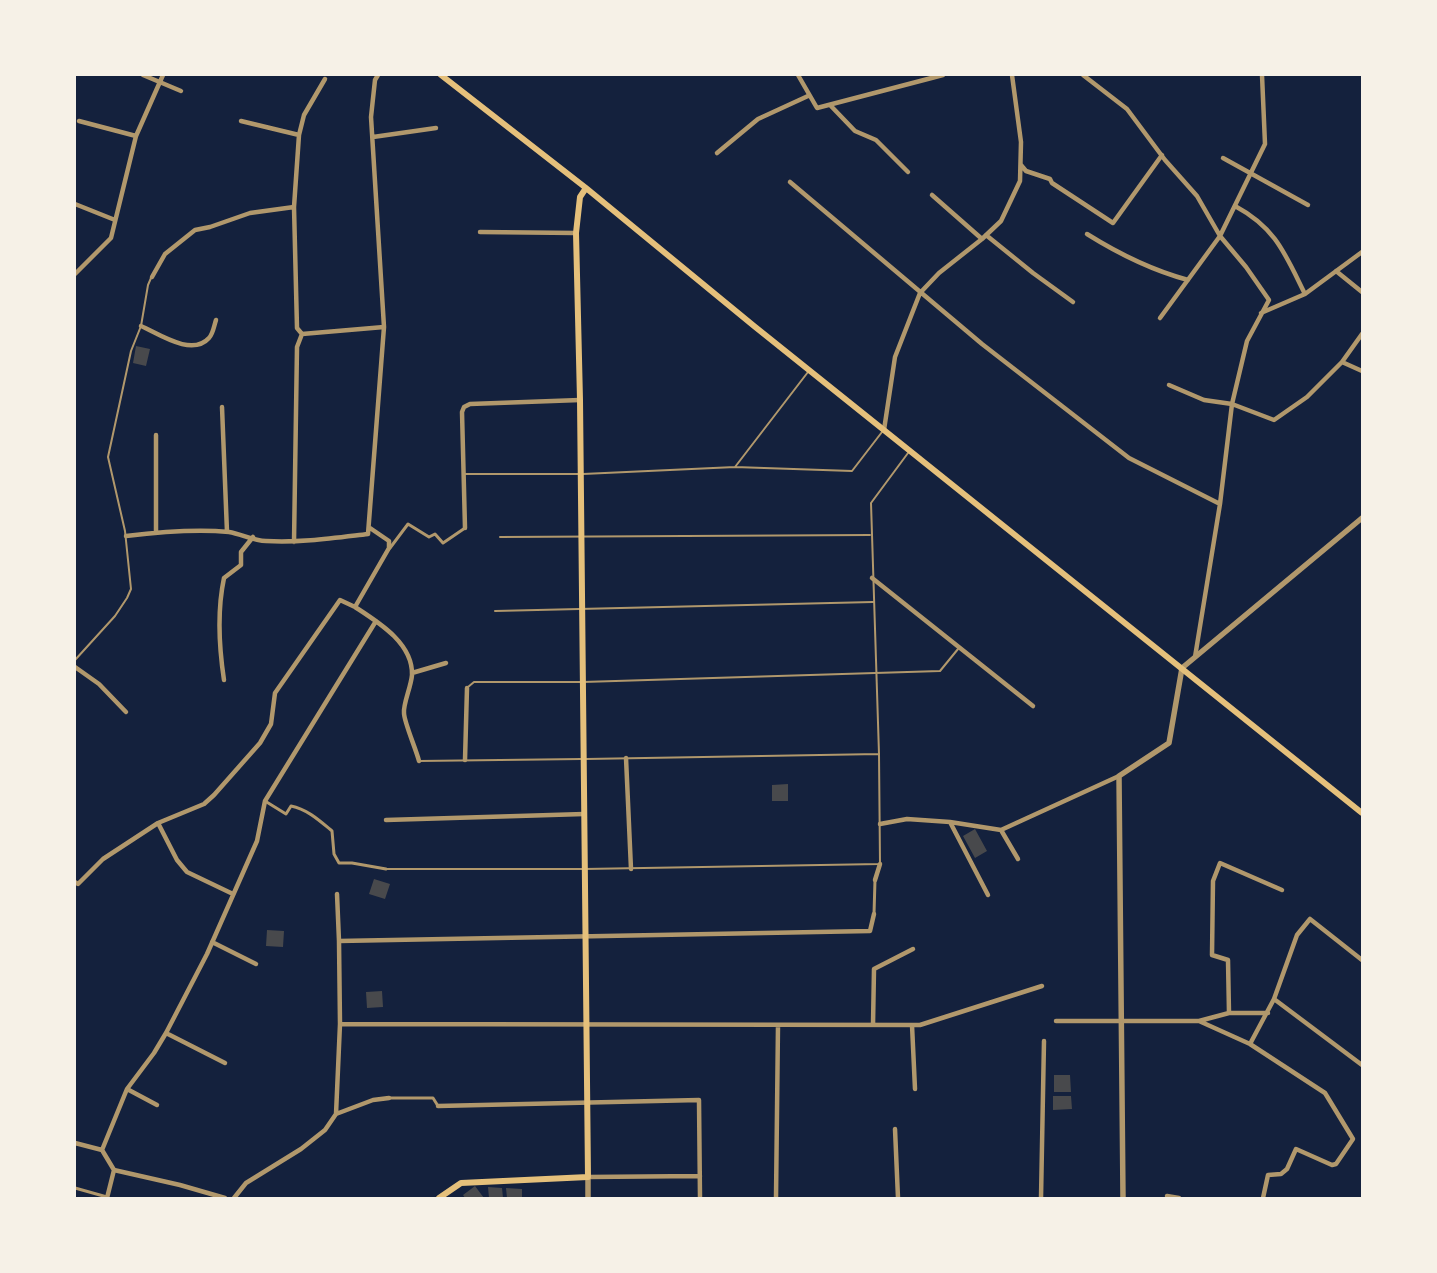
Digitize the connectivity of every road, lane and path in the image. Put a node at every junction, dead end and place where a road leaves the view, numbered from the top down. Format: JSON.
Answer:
{"nodes":[{"id":1,"x":143,"y":75,"type":"edge"},
{"id":2,"x":163,"y":75,"type":"edge"},
{"id":3,"x":378,"y":75,"type":"edge"},
{"id":4,"x":440,"y":75,"type":"edge"},
{"id":5,"x":798,"y":75,"type":"edge"},
{"id":6,"x":943,"y":75,"type":"edge"},
{"id":7,"x":1012,"y":75,"type":"edge"},
{"id":8,"x":1084,"y":75,"type":"edge"},
{"id":9,"x":1262,"y":75,"type":"edge"},
{"id":10,"x":325,"y":79,"type":"dead end"},
{"id":11,"x":160,"y":83,"type":"junction"},
{"id":12,"x":181,"y":91,"type":"dead end"},
{"id":13,"x":808,"y":96,"type":"junction"},
{"id":14,"x":830,"y":105,"type":"junction"},
{"id":15,"x":241,"y":121,"type":"dead end"},
{"id":16,"x":79,"y":122,"type":"dead end"},
{"id":17,"x":436,"y":128,"type":"dead end"},
{"id":18,"x":299,"y":135,"type":"junction"},
{"id":19,"x":136,"y":136,"type":"junction"},
{"id":20,"x":372,"y":137,"type":"junction"},
{"id":21,"x":717,"y":153,"type":"dead end"},
{"id":22,"x":1162,"y":154,"type":"junction"},
{"id":23,"x":1223,"y":158,"type":"dead end"},
{"id":24,"x":1020,"y":165,"type":"junction"},
{"id":25,"x":908,"y":172,"type":"dead end"},
{"id":26,"x":1251,"y":173,"type":"junction"},
{"id":27,"x":790,"y":182,"type":"dead end"},
{"id":28,"x":586,"y":188,"type":"junction"},
{"id":29,"x":932,"y":195,"type":"dead end"},
{"id":30,"x":75,"y":204,"type":"edge"},
{"id":31,"x":1308,"y":205,"type":"dead end"},
{"id":32,"x":1235,"y":206,"type":"junction"},
{"id":33,"x":294,"y":207,"type":"junction"},
{"id":34,"x":116,"y":220,"type":"junction"},
{"id":35,"x":480,"y":232,"type":"dead end"},
{"id":36,"x":576,"y":233,"type":"junction"},
{"id":37,"x":1087,"y":234,"type":"dead end"},
{"id":38,"x":986,"y":235,"type":"junction"},
{"id":39,"x":1220,"y":236,"type":"junction"},
{"id":40,"x":982,"y":240,"type":"junction"},
{"id":41,"x":1362,"y":252,"type":"edge"},
{"id":42,"x":1336,"y":271,"type":"junction"},
{"id":43,"x":75,"y":274,"type":"edge"},
{"id":44,"x":152,"y":277,"type":"joint"},
{"id":45,"x":1188,"y":280,"type":"junction"},
{"id":46,"x":1362,"y":292,"type":"edge"},
{"id":47,"x":920,"y":293,"type":"junction"},
{"id":48,"x":1305,"y":294,"type":"junction"},
{"id":49,"x":1073,"y":302,"type":"dead end"},
{"id":50,"x":1262,"y":313,"type":"junction"},
{"id":51,"x":1160,"y":318,"type":"dead end"},
{"id":52,"x":216,"y":320,"type":"dead end"},
{"id":53,"x":141,"y":326,"type":"junction"},
{"id":54,"x":384,"y":327,"type":"junction"},
{"id":55,"x":302,"y":334,"type":"junction"},
{"id":56,"x":1362,"y":334,"type":"edge"},
{"id":57,"x":1342,"y":362,"type":"junction"},
{"id":58,"x":810,"y":371,"type":"junction"},
{"id":59,"x":1362,"y":371,"type":"edge"},
{"id":60,"x":1168,"y":385,"type":"dead end"},
{"id":61,"x":580,"y":400,"type":"junction"},
{"id":62,"x":1232,"y":404,"type":"junction"},
{"id":63,"x":222,"y":408,"type":"dead end"},
{"id":64,"x":884,"y":430,"type":"junction"},
{"id":65,"x":156,"y":435,"type":"dead end"},
{"id":66,"x":910,"y":451,"type":"junction"},
{"id":67,"x":735,"y":467,"type":"junction"},
{"id":68,"x":464,"y":474,"type":"junction"},
{"id":69,"x":581,"y":474,"type":"junction"},
{"id":70,"x":1220,"y":504,"type":"junction"},
{"id":71,"x":1362,"y":518,"type":"edge"},
{"id":72,"x":370,"y":528,"type":"junction"},
{"id":73,"x":465,"y":528,"type":"joint"},
{"id":74,"x":156,"y":532,"type":"junction"},
{"id":75,"x":227,"y":532,"type":"junction"},
{"id":76,"x":126,"y":536,"type":"junction"},
{"id":77,"x":871,"y":536,"type":"junction"},
{"id":78,"x":500,"y":537,"type":"dead end"},
{"id":79,"x":581,"y":537,"type":"junction"},
{"id":80,"x":253,"y":538,"type":"junction"},
{"id":81,"x":294,"y":542,"type":"junction"},
{"id":82,"x":389,"y":548,"type":"junction"},
{"id":83,"x":872,"y":578,"type":"junction"},
{"id":84,"x":873,"y":602,"type":"junction"},
{"id":85,"x":355,"y":607,"type":"junction"},
{"id":86,"x":582,"y":610,"type":"junction"},
{"id":87,"x":495,"y":611,"type":"dead end"},
{"id":88,"x":376,"y":621,"type":"junction"},
{"id":89,"x":959,"y":647,"type":"junction"},
{"id":90,"x":1195,"y":657,"type":"junction"},
{"id":91,"x":75,"y":660,"type":"edge"},
{"id":92,"x":446,"y":663,"type":"dead end"},
{"id":93,"x":75,"y":667,"type":"edge"},
{"id":94,"x":1182,"y":668,"type":"junction"},
{"id":95,"x":412,"y":673,"type":"junction"},
{"id":96,"x":876,"y":675,"type":"junction"},
{"id":97,"x":224,"y":680,"type":"dead end"},
{"id":98,"x":583,"y":682,"type":"junction"},
{"id":99,"x":467,"y":688,"type":"joint"},
{"id":100,"x":1033,"y":706,"type":"dead end"},
{"id":101,"x":126,"y":712,"type":"dead end"},
{"id":102,"x":879,"y":754,"type":"junction"},
{"id":103,"x":626,"y":758,"type":"junction"},
{"id":104,"x":583,"y":759,"type":"junction"},
{"id":105,"x":465,"y":760,"type":"junction"},
{"id":106,"x":419,"y":761,"type":"joint"},
{"id":107,"x":1119,"y":776,"type":"junction"},
{"id":108,"x":265,"y":801,"type":"junction"},
{"id":109,"x":1362,"y":812,"type":"edge"},
{"id":110,"x":584,"y":814,"type":"junction"},
{"id":111,"x":386,"y":820,"type":"dead end"},
{"id":112,"x":880,"y":821,"type":"junction"},
{"id":113,"x":950,"y":822,"type":"junction"},
{"id":114,"x":158,"y":823,"type":"junction"},
{"id":115,"x":1001,"y":830,"type":"junction"},
{"id":116,"x":1018,"y":859,"type":"dead end"},
{"id":117,"x":880,"y":864,"type":"junction"},
{"id":118,"x":631,"y":868,"type":"junction"},
{"id":119,"x":386,"y":869,"type":"joint"},
{"id":120,"x":584,"y":869,"type":"junction"},
{"id":121,"x":875,"y":880,"type":"joint"},
{"id":122,"x":75,"y":882,"type":"edge"},
{"id":123,"x":1282,"y":890,"type":"dead end"},
{"id":124,"x":233,"y":894,"type":"junction"},
{"id":125,"x":337,"y":894,"type":"dead end"},
{"id":126,"x":988,"y":894,"type":"dead end"},
{"id":127,"x":874,"y":914,"type":"joint"},
{"id":128,"x":586,"y":936,"type":"junction"},
{"id":129,"x":339,"y":941,"type":"junction"},
{"id":130,"x":212,"y":942,"type":"junction"},
{"id":131,"x":913,"y":949,"type":"dead end"},
{"id":132,"x":1362,"y":960,"type":"edge"},
{"id":133,"x":256,"y":964,"type":"dead end"},
{"id":134,"x":1042,"y":986,"type":"dead end"},
{"id":135,"x":1274,"y":999,"type":"junction"},
{"id":136,"x":1229,"y":1013,"type":"junction"},
{"id":137,"x":1268,"y":1013,"type":"junction"},
{"id":138,"x":1122,"y":1020,"type":"junction"},
{"id":139,"x":1056,"y":1021,"type":"dead end"},
{"id":140,"x":1199,"y":1021,"type":"junction"},
{"id":141,"x":340,"y":1024,"type":"junction"},
{"id":142,"x":587,"y":1024,"type":"junction"},
{"id":143,"x":778,"y":1025,"type":"junction"},
{"id":144,"x":873,"y":1025,"type":"junction"},
{"id":145,"x":912,"y":1025,"type":"junction"},
{"id":146,"x":166,"y":1033,"type":"junction"},
{"id":147,"x":1044,"y":1041,"type":"dead end"},
{"id":148,"x":1250,"y":1044,"type":"junction"},
{"id":149,"x":226,"y":1063,"type":"dead end"},
{"id":150,"x":1362,"y":1065,"type":"edge"},
{"id":151,"x":915,"y":1089,"type":"dead end"},
{"id":152,"x":127,"y":1090,"type":"junction"},
{"id":153,"x":389,"y":1098,"type":"joint"},
{"id":154,"x":587,"y":1103,"type":"junction"},
{"id":155,"x":157,"y":1105,"type":"dead end"},
{"id":156,"x":438,"y":1106,"type":"joint"},
{"id":157,"x":336,"y":1114,"type":"junction"},
{"id":158,"x":895,"y":1129,"type":"dead end"},
{"id":159,"x":75,"y":1143,"type":"edge"},
{"id":160,"x":102,"y":1150,"type":"junction"},
{"id":161,"x":114,"y":1170,"type":"junction"},
{"id":162,"x":700,"y":1176,"type":"junction"},
{"id":163,"x":588,"y":1177,"type":"junction"},
{"id":164,"x":75,"y":1188,"type":"edge"},
{"id":165,"x":1167,"y":1196,"type":"dead end"},
{"id":166,"x":107,"y":1197,"type":"edge"},
{"id":167,"x":225,"y":1198,"type":"edge"},
{"id":168,"x":234,"y":1198,"type":"edge"},
{"id":169,"x":439,"y":1198,"type":"edge"},
{"id":170,"x":588,"y":1198,"type":"edge"},
{"id":171,"x":700,"y":1198,"type":"edge"},
{"id":172,"x":776,"y":1198,"type":"edge"},
{"id":173,"x":898,"y":1198,"type":"edge"},
{"id":174,"x":1040,"y":1198,"type":"edge"},
{"id":175,"x":1123,"y":1198,"type":"edge"},
{"id":176,"x":1179,"y":1198,"type":"edge"},
{"id":177,"x":1263,"y":1198,"type":"edge"}],
"edges":[{"from":1,"to":11,"type":"street"},
{"from":2,"to":11,"type":"street"},
{"from":3,"to":20,"type":"street"},
{"from":4,"to":28,"type":"main road"},
{"from":5,"to":13,"type":"street"},
{"from":6,"to":14,"type":"street"},
{"from":7,"to":24,"type":"street"},
{"from":8,"to":22,"type":"street"},
{"from":9,"to":26,"type":"street"},
{"from":10,"to":18,"type":"street"},
{"from":11,"to":12,"type":"street"},
{"from":11,"to":19,"type":"street"},
{"from":13,"to":14,"type":"street"},
{"from":13,"to":21,"type":"street"},
{"from":14,"to":25,"type":"street"},
{"from":15,"to":18,"type":"street"},
{"from":16,"to":19,"type":"street"},
{"from":17,"to":20,"type":"street"},
{"from":18,"to":33,"type":"street"},
{"from":19,"to":34,"type":"street"},
{"from":20,"to":54,"type":"street"},
{"from":22,"to":24,"type":"street"},
{"from":22,"to":39,"type":"street"},
{"from":23,"to":26,"type":"street"},
{"from":24,"to":38,"type":"street"},
{"from":26,"to":31,"type":"street"},
{"from":26,"to":32,"type":"street"},
{"from":27,"to":47,"type":"street"},
{"from":28,"to":36,"type":"main road"},
{"from":28,"to":58,"type":"main road"},
{"from":29,"to":40,"type":"street"},
{"from":30,"to":34,"type":"street"},
{"from":32,"to":39,"type":"street"},
{"from":32,"to":48,"type":"street"},
{"from":33,"to":44,"type":"street"},
{"from":33,"to":55,"type":"street"},
{"from":34,"to":43,"type":"street"},
{"from":35,"to":36,"type":"street"},
{"from":36,"to":61,"type":"main road"},
{"from":37,"to":45,"type":"street"},
{"from":38,"to":40,"type":"street"},
{"from":38,"to":49,"type":"street"},
{"from":39,"to":45,"type":"street"},
{"from":39,"to":50,"type":"street"},
{"from":40,"to":47,"type":"street"},
{"from":41,"to":42,"type":"street"},
{"from":42,"to":46,"type":"street"},
{"from":42,"to":48,"type":"street"},
{"from":44,"to":53,"type":"lane"},
{"from":45,"to":51,"type":"street"},
{"from":47,"to":64,"type":"street"},
{"from":47,"to":70,"type":"street"},
{"from":48,"to":50,"type":"street"},
{"from":50,"to":62,"type":"street"},
{"from":52,"to":53,"type":"street"},
{"from":53,"to":76,"type":"lane"},
{"from":54,"to":55,"type":"street"},
{"from":54,"to":72,"type":"street"},
{"from":55,"to":81,"type":"street"},
{"from":56,"to":57,"type":"street"},
{"from":57,"to":59,"type":"street"},
{"from":57,"to":62,"type":"street"},
{"from":58,"to":64,"type":"main road"},
{"from":58,"to":67,"type":"lane"},
{"from":60,"to":62,"type":"street"},
{"from":61,"to":68,"type":"street"},
{"from":61,"to":69,"type":"main road"},
{"from":62,"to":70,"type":"street"},
{"from":63,"to":75,"type":"street"},
{"from":64,"to":66,"type":"main road"},
{"from":64,"to":67,"type":"lane"},
{"from":65,"to":74,"type":"street"},
{"from":66,"to":77,"type":"lane"},
{"from":66,"to":94,"type":"main road"},
{"from":67,"to":69,"type":"lane"},
{"from":68,"to":69,"type":"lane"},
{"from":68,"to":73,"type":"street"},
{"from":69,"to":79,"type":"main road"},
{"from":70,"to":90,"type":"street"},
{"from":71,"to":90,"type":"street"},
{"from":72,"to":81,"type":"street"},
{"from":72,"to":82,"type":"street"},
{"from":73,"to":82,"type":"street"},
{"from":74,"to":75,"type":"street"},
{"from":74,"to":76,"type":"street"},
{"from":75,"to":80,"type":"street"},
{"from":76,"to":91,"type":"lane"},
{"from":77,"to":79,"type":"lane"},
{"from":77,"to":83,"type":"lane"},
{"from":78,"to":79,"type":"lane"},
{"from":79,"to":86,"type":"main road"},
{"from":80,"to":81,"type":"street"},
{"from":80,"to":97,"type":"street"},
{"from":82,"to":85,"type":"street"},
{"from":83,"to":84,"type":"lane"},
{"from":83,"to":89,"type":"street"},
{"from":84,"to":86,"type":"lane"},
{"from":84,"to":96,"type":"lane"},
{"from":85,"to":88,"type":"street"},
{"from":85,"to":114,"type":"street"},
{"from":86,"to":87,"type":"lane"},
{"from":86,"to":98,"type":"main road"},
{"from":88,"to":95,"type":"street"},
{"from":88,"to":108,"type":"street"},
{"from":89,"to":96,"type":"lane"},
{"from":89,"to":100,"type":"street"},
{"from":90,"to":94,"type":"street"},
{"from":92,"to":95,"type":"street"},
{"from":93,"to":101,"type":"street"},
{"from":94,"to":107,"type":"street"},
{"from":94,"to":109,"type":"main road"},
{"from":95,"to":106,"type":"street"},
{"from":96,"to":98,"type":"lane"},
{"from":96,"to":102,"type":"lane"},
{"from":98,"to":99,"type":"lane"},
{"from":98,"to":104,"type":"main road"},
{"from":99,"to":105,"type":"street"},
{"from":102,"to":103,"type":"lane"},
{"from":102,"to":112,"type":"lane"},
{"from":103,"to":104,"type":"lane"},
{"from":103,"to":118,"type":"street"},
{"from":104,"to":105,"type":"lane"},
{"from":104,"to":110,"type":"main road"},
{"from":105,"to":106,"type":"lane"},
{"from":107,"to":115,"type":"street"},
{"from":107,"to":138,"type":"street"},
{"from":108,"to":119,"type":"street"},
{"from":108,"to":124,"type":"street"},
{"from":110,"to":111,"type":"street"},
{"from":110,"to":120,"type":"main road"},
{"from":112,"to":113,"type":"street"},
{"from":112,"to":117,"type":"lane"},
{"from":113,"to":115,"type":"street"},
{"from":113,"to":126,"type":"street"},
{"from":114,"to":122,"type":"street"},
{"from":114,"to":124,"type":"street"},
{"from":115,"to":116,"type":"street"},
{"from":117,"to":118,"type":"lane"},
{"from":117,"to":121,"type":"street"},
{"from":118,"to":120,"type":"lane"},
{"from":119,"to":120,"type":"lane"},
{"from":120,"to":128,"type":"main road"},
{"from":121,"to":127,"type":"street"},
{"from":123,"to":136,"type":"street"},
{"from":124,"to":130,"type":"street"},
{"from":125,"to":129,"type":"street"},
{"from":127,"to":128,"type":"street"},
{"from":128,"to":129,"type":"street"},
{"from":128,"to":142,"type":"main road"},
{"from":129,"to":141,"type":"street"},
{"from":130,"to":133,"type":"street"},
{"from":130,"to":146,"type":"street"},
{"from":131,"to":144,"type":"street"},
{"from":132,"to":135,"type":"street"},
{"from":134,"to":145,"type":"street"},
{"from":135,"to":137,"type":"street"},
{"from":135,"to":150,"type":"street"},
{"from":136,"to":137,"type":"street"},
{"from":136,"to":140,"type":"street"},
{"from":137,"to":148,"type":"street"},
{"from":138,"to":139,"type":"street"},
{"from":138,"to":140,"type":"street"},
{"from":138,"to":175,"type":"street"},
{"from":140,"to":148,"type":"street"},
{"from":141,"to":142,"type":"street"},
{"from":141,"to":157,"type":"street"},
{"from":142,"to":143,"type":"street"},
{"from":142,"to":154,"type":"main road"},
{"from":143,"to":144,"type":"street"},
{"from":143,"to":172,"type":"street"},
{"from":144,"to":145,"type":"street"},
{"from":145,"to":151,"type":"street"},
{"from":146,"to":149,"type":"street"},
{"from":146,"to":152,"type":"street"},
{"from":147,"to":174,"type":"street"},
{"from":148,"to":177,"type":"street"},
{"from":152,"to":155,"type":"street"},
{"from":152,"to":160,"type":"street"},
{"from":153,"to":156,"type":"street"},
{"from":153,"to":157,"type":"street"},
{"from":154,"to":156,"type":"street"},
{"from":154,"to":162,"type":"street"},
{"from":154,"to":163,"type":"main road"},
{"from":157,"to":168,"type":"street"},
{"from":158,"to":173,"type":"street"},
{"from":159,"to":160,"type":"street"},
{"from":160,"to":161,"type":"street"},
{"from":161,"to":166,"type":"street"},
{"from":161,"to":167,"type":"street"},
{"from":162,"to":163,"type":"street"},
{"from":162,"to":171,"type":"street"},
{"from":163,"to":169,"type":"main road"},
{"from":163,"to":170,"type":"street"},
{"from":164,"to":166,"type":"street"},
{"from":165,"to":176,"type":"street"}]}
